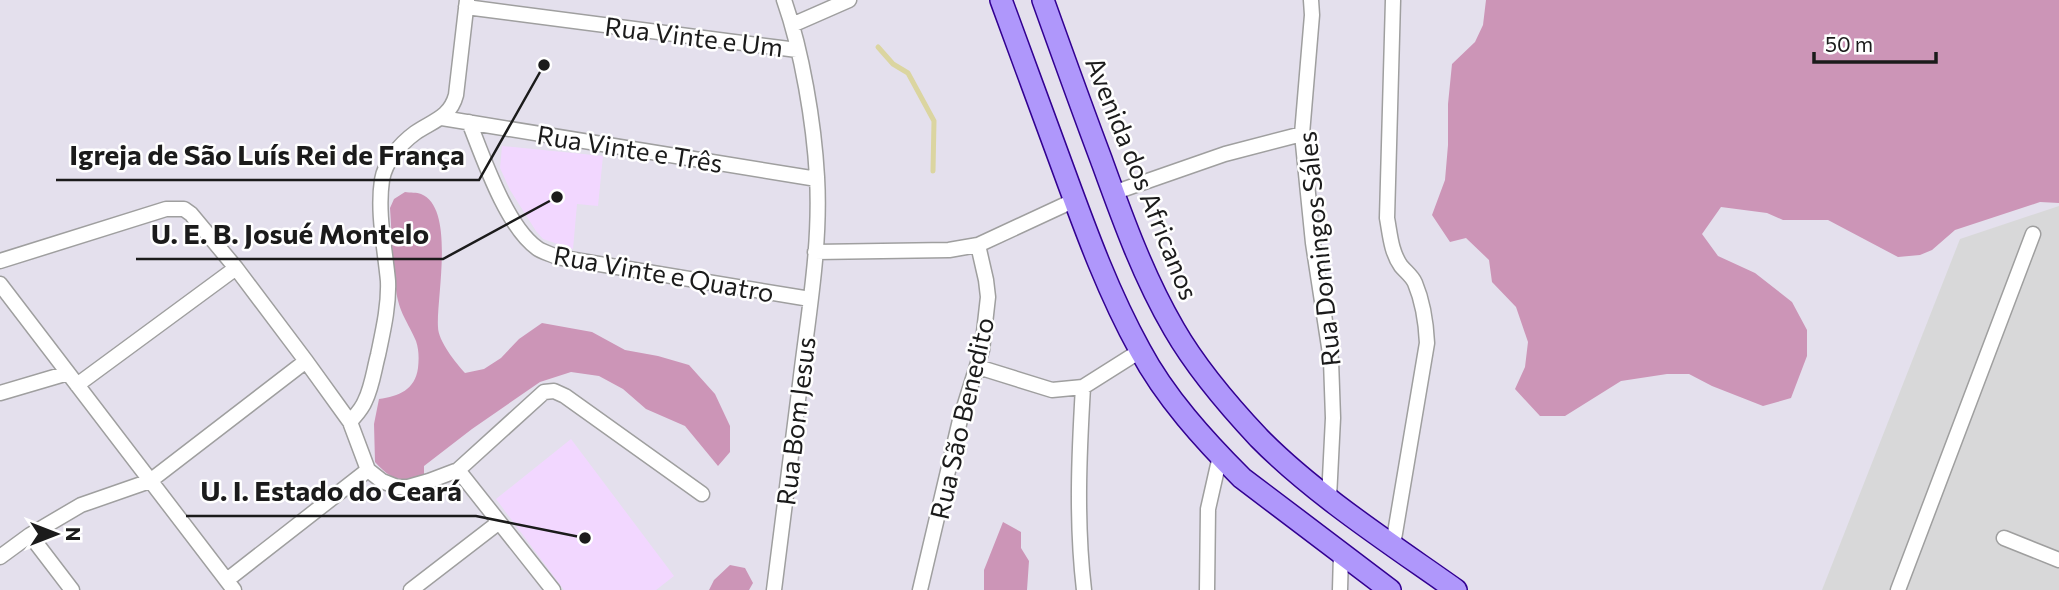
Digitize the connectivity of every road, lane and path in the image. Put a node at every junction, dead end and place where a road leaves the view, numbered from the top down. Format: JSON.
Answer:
{"nodes":[{"id":1,"x":784,"y":0,"type":"edge"},
{"id":2,"x":849,"y":0,"type":"edge"},
{"id":3,"x":1001,"y":0,"type":"edge"},
{"id":4,"x":1043,"y":0,"type":"edge"},
{"id":5,"x":1311,"y":0,"type":"edge"},
{"id":6,"x":1393,"y":0,"type":"edge"},
{"id":7,"x":467,"y":3,"type":"edge"},
{"id":8,"x":792,"y":25,"type":"junction"},
{"id":9,"x":797,"y":50,"type":"junction"},
{"id":10,"x":442,"y":118,"type":"junction"},
{"id":11,"x":469,"y":122,"type":"junction"},
{"id":12,"x":1302,"y":134,"type":"junction"},
{"id":13,"x":817,"y":179,"type":"junction"},
{"id":14,"x":1113,"y":193,"type":"junction"},
{"id":15,"x":1075,"y":200,"type":"junction"},
{"id":16,"x":2033,"y":234,"type":"dead end"},
{"id":17,"x":978,"y":245,"type":"junction"},
{"id":18,"x":815,"y":253,"type":"junction"},
{"id":19,"x":0,"y":261,"type":"edge"},
{"id":20,"x":236,"y":268,"type":"junction"},
{"id":21,"x":0,"y":284,"type":"edge"},
{"id":22,"x":810,"y":299,"type":"junction"},
{"id":23,"x":1140,"y":351,"type":"junction"},
{"id":24,"x":306,"y":360,"type":"junction"},
{"id":25,"x":978,"y":367,"type":"junction"},
{"id":26,"x":68,"y":373,"type":"junction"},
{"id":27,"x":77,"y":385,"type":"junction"},
{"id":28,"x":1083,"y":387,"type":"junction"},
{"id":29,"x":0,"y":393,"type":"edge"},
{"id":30,"x":349,"y":422,"type":"junction"},
{"id":31,"x":1220,"y":457,"type":"junction"},
{"id":32,"x":368,"y":470,"type":"junction"},
{"id":33,"x":458,"y":470,"type":"junction"},
{"id":34,"x":150,"y":481,"type":"junction"},
{"id":35,"x":702,"y":494,"type":"dead end"},
{"id":36,"x":1329,"y":498,"type":"junction"},
{"id":37,"x":498,"y":523,"type":"junction"},
{"id":38,"x":1307,"y":528,"type":"junction"},
{"id":39,"x":30,"y":535,"type":"junction"},
{"id":40,"x":2004,"y":538,"type":"dead end"},
{"id":41,"x":1393,"y":545,"type":"junction"},
{"id":42,"x":3,"y":550,"type":"edge"},
{"id":43,"x":1340,"y":554,"type":"junction"},
{"id":44,"x":2059,"y":560,"type":"edge"},
{"id":45,"x":230,"y":585,"type":"edge"},
{"id":46,"x":72,"y":590,"type":"edge"},
{"id":47,"x":411,"y":590,"type":"edge"},
{"id":48,"x":553,"y":590,"type":"edge"},
{"id":49,"x":774,"y":590,"type":"edge"},
{"id":50,"x":920,"y":590,"type":"edge"},
{"id":51,"x":1084,"y":590,"type":"edge"},
{"id":52,"x":1207,"y":590,"type":"edge"},
{"id":53,"x":1340,"y":590,"type":"edge"},
{"id":54,"x":1390,"y":590,"type":"edge"},
{"id":55,"x":1456,"y":590,"type":"edge"},
{"id":56,"x":1898,"y":590,"type":"edge"}],
"edges":[{"from":1,"to":8,"type":"street","name":"Rua Bom Jesus"},
{"from":2,"to":8,"type":"street"},
{"from":3,"to":15,"type":"main road"},
{"from":4,"to":14,"type":"main road","name":"Avenida dos Africanos"},
{"from":5,"to":12,"type":"street","name":"Rua Domingos Sáles"},
{"from":6,"to":41,"type":"street"},
{"from":7,"to":9,"type":"street","name":"Rua Vinte e Um"},
{"from":7,"to":10,"type":"street"},
{"from":8,"to":9,"type":"street","name":"Rua Bom Jesus"},
{"from":9,"to":13,"type":"street","name":"Rua Bom Jesus"},
{"from":10,"to":11,"type":"street","name":"Rua Vinte e Três"},
{"from":10,"to":30,"type":"street"},
{"from":11,"to":13,"type":"street","name":"Rua Vinte e Três"},
{"from":11,"to":22,"type":"street","name":"Rua Vinte e Quatro"},
{"from":12,"to":14,"type":"street"},
{"from":12,"to":36,"type":"street","name":"Rua Domingos Sáles"},
{"from":13,"to":18,"type":"street","name":"Rua Bom Jesus"},
{"from":14,"to":36,"type":"main road","name":"Avenida dos Africanos"},
{"from":15,"to":17,"type":"street"},
{"from":15,"to":23,"type":"main road"},
{"from":16,"to":56,"type":"street"},
{"from":17,"to":18,"type":"street"},
{"from":17,"to":25,"type":"street","name":"Rua São Benedito"},
{"from":18,"to":22,"type":"street","name":"Rua Bom Jesus"},
{"from":19,"to":20,"type":"street"},
{"from":20,"to":24,"type":"street"},
{"from":20,"to":27,"type":"street"},
{"from":21,"to":26,"type":"street"},
{"from":22,"to":49,"type":"street","name":"Rua Bom Jesus"},
{"from":23,"to":28,"type":"street"},
{"from":23,"to":31,"type":"main road"},
{"from":24,"to":30,"type":"street"},
{"from":24,"to":34,"type":"street"},
{"from":25,"to":28,"type":"street"},
{"from":25,"to":50,"type":"street","name":"Rua São Benedito"},
{"from":26,"to":27,"type":"street"},
{"from":26,"to":29,"type":"street"},
{"from":27,"to":34,"type":"street"},
{"from":28,"to":51,"type":"street"},
{"from":30,"to":32,"type":"street"},
{"from":31,"to":38,"type":"main road"},
{"from":31,"to":52,"type":"street"},
{"from":32,"to":33,"type":"street"},
{"from":32,"to":45,"type":"street"},
{"from":33,"to":35,"type":"street"},
{"from":33,"to":37,"type":"street"},
{"from":34,"to":39,"type":"street"},
{"from":34,"to":45,"type":"street"},
{"from":36,"to":38,"type":"main road"},
{"from":36,"to":41,"type":"main road","name":"Avenida dos Africanos"},
{"from":37,"to":47,"type":"street"},
{"from":37,"to":48,"type":"street"},
{"from":38,"to":43,"type":"main road"},
{"from":39,"to":42,"type":"street"},
{"from":39,"to":46,"type":"street"},
{"from":40,"to":44,"type":"street"},
{"from":41,"to":55,"type":"main road","name":"Avenida dos Africanos"},
{"from":43,"to":53,"type":"street"},
{"from":43,"to":54,"type":"main road"}]}
